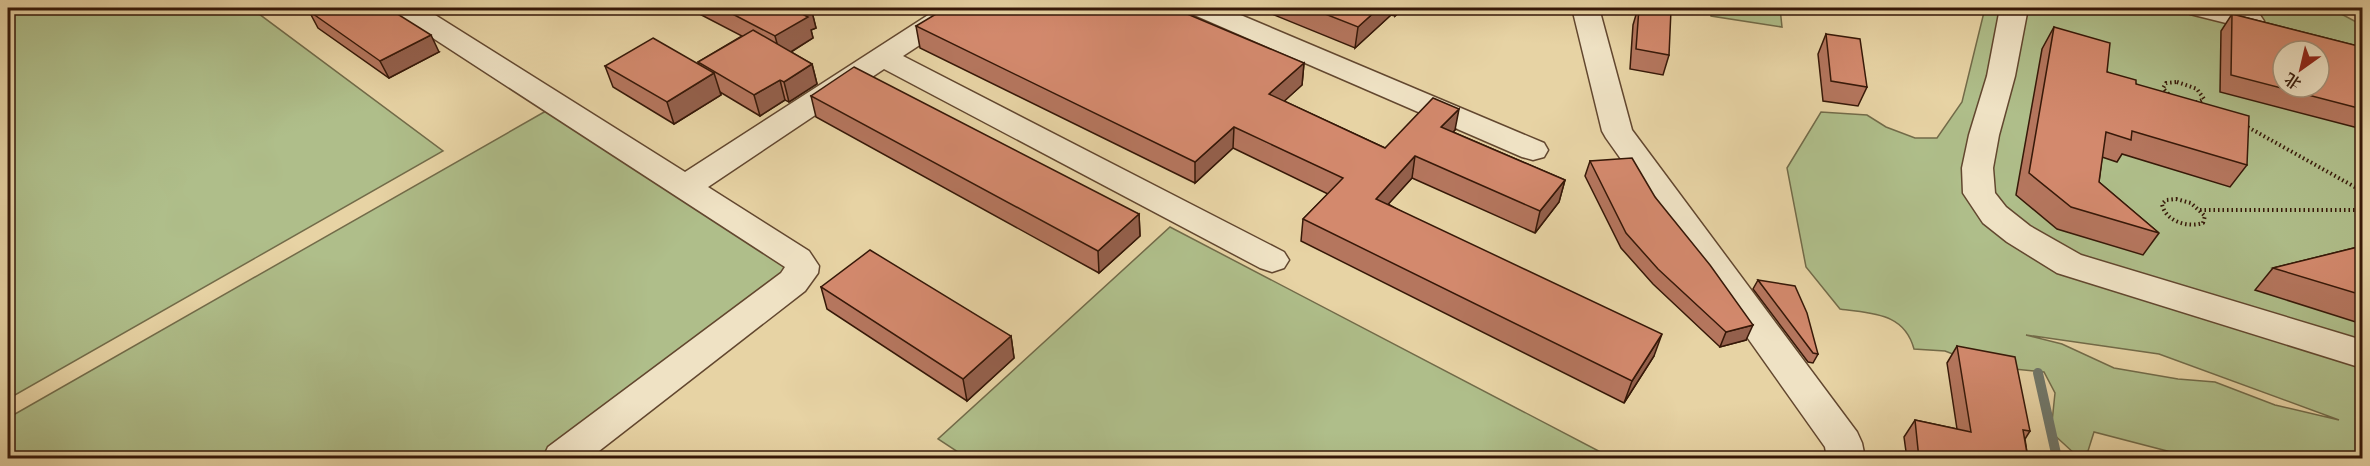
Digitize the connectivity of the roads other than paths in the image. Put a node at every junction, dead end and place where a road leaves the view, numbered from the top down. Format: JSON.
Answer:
{"nodes":[{"id":1,"x":406,"y":8,"type":"edge"},
{"id":2,"x":1202,"y":8,"type":"edge"},
{"id":3,"x":1585,"y":8,"type":"edge"},
{"id":4,"x":2014,"y":8,"type":"edge"},
{"id":5,"x":2200,"y":8,"type":"edge"},
{"id":6,"x":943,"y":10,"type":"edge"},
{"id":7,"x":2250,"y":21,"type":"edge"},
{"id":8,"x":882,"y":57,"type":"junction"},
{"id":9,"x":1533,"y":150,"type":"dead end"},
{"id":10,"x":685,"y":187,"type":"junction"},
{"id":11,"x":1272,"y":260,"type":"dead end"},
{"id":12,"x":2362,"y":354,"type":"edge"},
{"id":13,"x":562,"y":459,"type":"edge"},
{"id":14,"x":1846,"y":459,"type":"edge"}],
"edges":[{"from":1,"to":10,"type":"street"},
{"from":2,"to":9,"type":"street"},
{"from":3,"to":14,"type":"street"},
{"from":4,"to":12,"type":"street"},
{"from":5,"to":7,"type":"street"},
{"from":6,"to":8,"type":"street"},
{"from":8,"to":10,"type":"street"},
{"from":8,"to":11,"type":"street"},
{"from":10,"to":13,"type":"street"}]}
